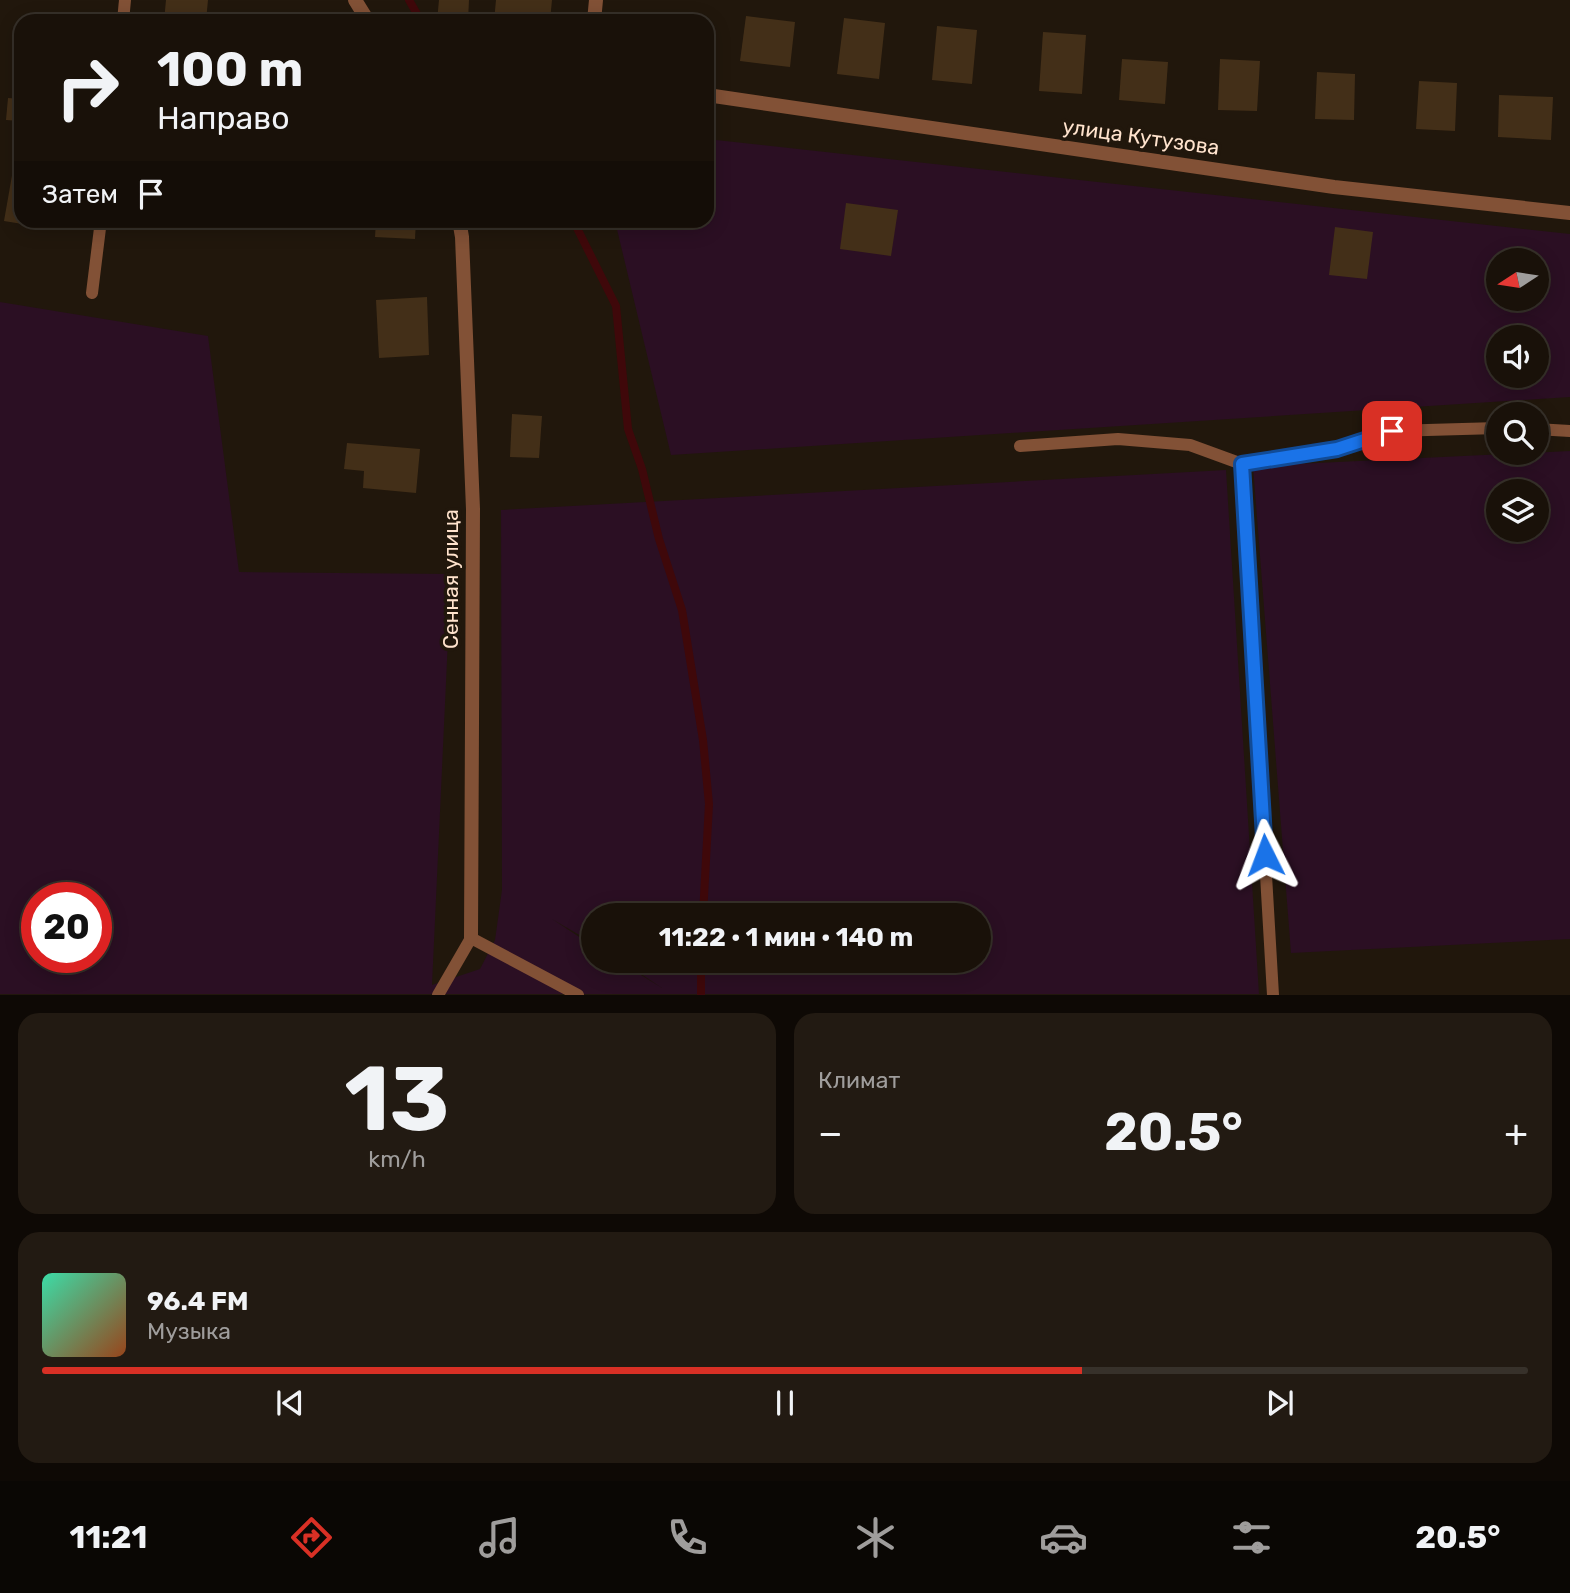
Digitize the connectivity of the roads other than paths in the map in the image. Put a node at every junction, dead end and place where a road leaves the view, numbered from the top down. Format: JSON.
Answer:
{"nodes":[{"id":1,"x":714,"y":96,"type":"edge"},
{"id":2,"x":1570,"y":213,"type":"edge"},
{"id":3,"x":100,"y":228,"type":"edge"},
{"id":4,"x":459,"y":228,"type":"edge"},
{"id":5,"x":92,"y":293,"type":"dead end"},
{"id":6,"x":1486,"y":428,"type":"edge"},
{"id":7,"x":1549,"y":429,"type":"edge"},
{"id":8,"x":1570,"y":430,"type":"edge"},
{"id":9,"x":1020,"y":446,"type":"dead end"},
{"id":10,"x":1242,"y":464,"type":"junction"},
{"id":11,"x":471,"y":938,"type":"junction"},
{"id":12,"x":438,"y":995,"type":"edge"},
{"id":13,"x":578,"y":995,"type":"edge"},
{"id":14,"x":1273,"y":995,"type":"edge"}],
"edges":[{"from":1,"to":2,"type":"street","name":"улица Кутузова"},
{"from":3,"to":5,"type":"lane"},
{"from":4,"to":11,"type":"street","name":"Сенная улица"},
{"from":6,"to":10,"type":"lane"},
{"from":7,"to":8,"type":"lane"},
{"from":9,"to":10,"type":"lane"},
{"from":10,"to":14,"type":"lane"},
{"from":11,"to":12,"type":"lane"},
{"from":11,"to":13,"type":"lane"}]}
